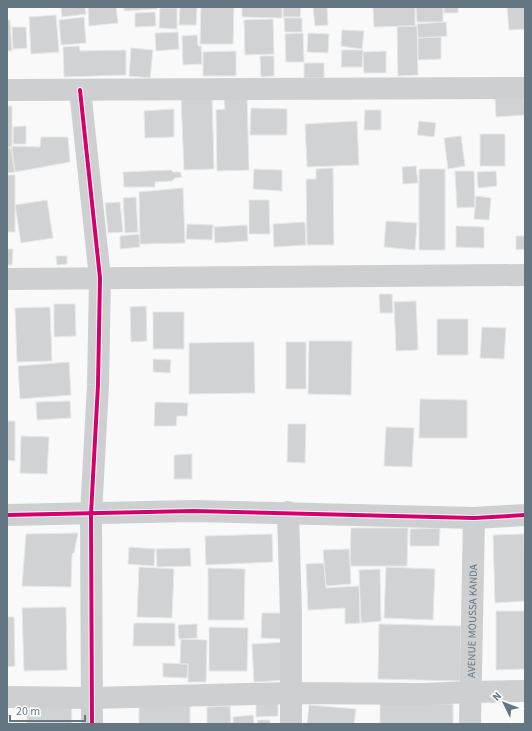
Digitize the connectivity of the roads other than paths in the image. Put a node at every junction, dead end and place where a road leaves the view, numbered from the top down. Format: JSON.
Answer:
{"nodes":[{"id":1,"x":525,"y":88,"type":"edge"},
{"id":2,"x":7,"y":90,"type":"edge"},
{"id":3,"x":80,"y":90,"type":"junction"},
{"id":4,"x":525,"y":275,"type":"edge"},
{"id":5,"x":100,"y":278,"type":"junction"},
{"id":6,"x":7,"y":279,"type":"edge"},
{"id":7,"x":288,"y":512,"type":"junction"},
{"id":8,"x":91,"y":514,"type":"junction"},
{"id":9,"x":7,"y":515,"type":"edge"},
{"id":10,"x":525,"y":515,"type":"edge"},
{"id":11,"x":474,"y":518,"type":"junction"},
{"id":12,"x":525,"y":691,"type":"edge"},
{"id":13,"x":472,"y":692,"type":"junction"},
{"id":14,"x":291,"y":693,"type":"junction"},
{"id":15,"x":7,"y":697,"type":"edge"},
{"id":16,"x":92,"y":698,"type":"junction"},
{"id":17,"x":92,"y":724,"type":"edge"},
{"id":18,"x":291,"y":724,"type":"edge"},
{"id":19,"x":470,"y":724,"type":"edge"}],
"edges":[{"from":1,"to":3,"type":"street"},
{"from":2,"to":3,"type":"street"},
{"from":3,"to":5,"type":"street"},
{"from":4,"to":5,"type":"street"},
{"from":5,"to":6,"type":"street"},
{"from":5,"to":8,"type":"street"},
{"from":7,"to":8,"type":"street"},
{"from":7,"to":11,"type":"street"},
{"from":7,"to":14,"type":"street"},
{"from":8,"to":9,"type":"street"},
{"from":8,"to":16,"type":"street"},
{"from":10,"to":11,"type":"street"},
{"from":11,"to":13,"type":"street","name":"AVENUE MOUSSA KANDA"},
{"from":12,"to":13,"type":"street"},
{"from":13,"to":14,"type":"street"},
{"from":13,"to":19,"type":"street","name":"AVENUE MOUSSA KANDA"},
{"from":14,"to":16,"type":"street"},
{"from":14,"to":18,"type":"street"},
{"from":15,"to":16,"type":"street"},
{"from":16,"to":17,"type":"street"}]}
